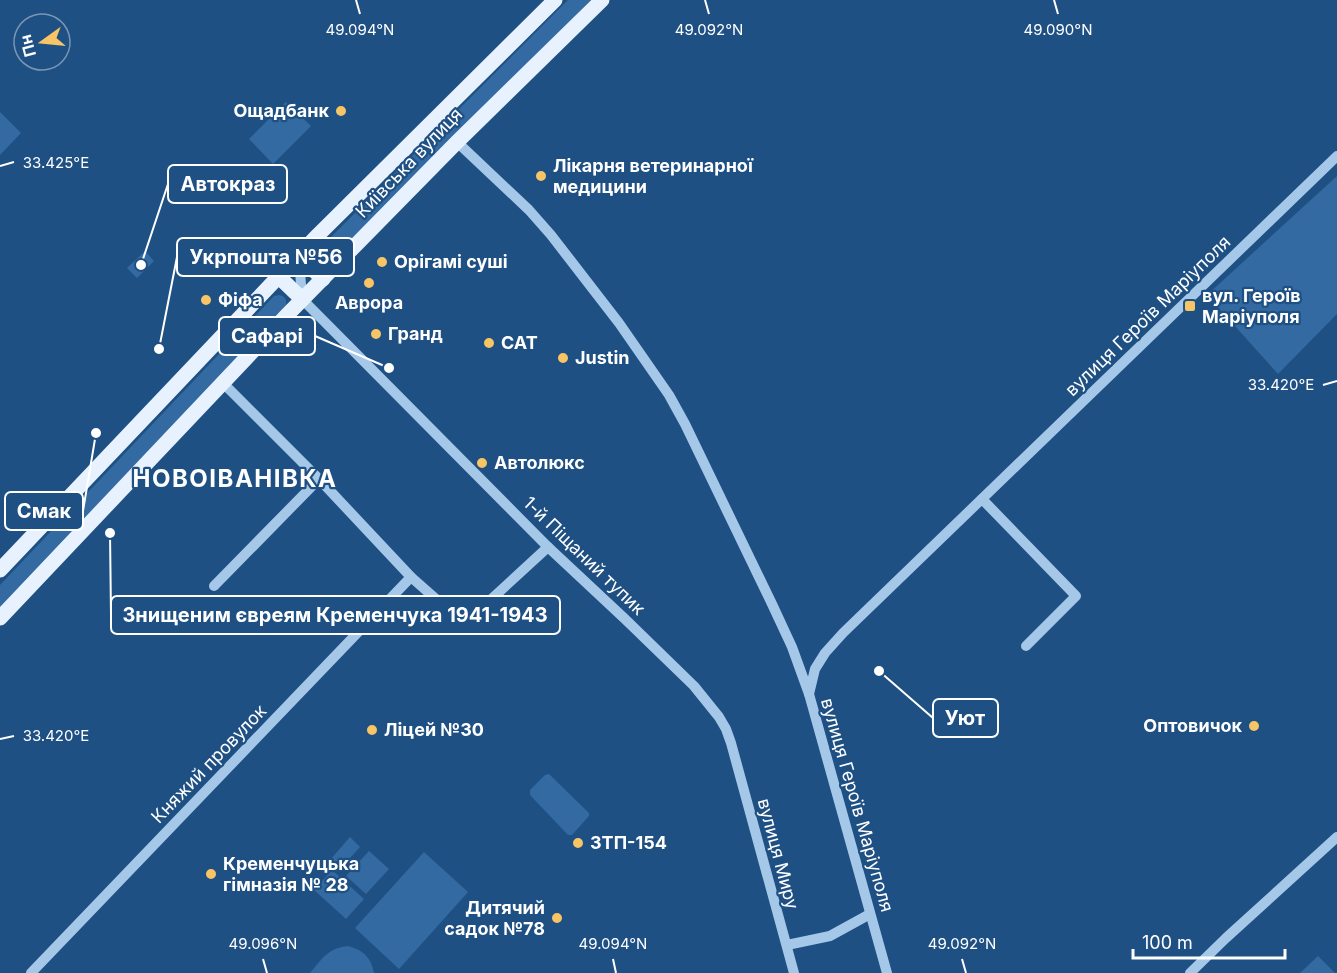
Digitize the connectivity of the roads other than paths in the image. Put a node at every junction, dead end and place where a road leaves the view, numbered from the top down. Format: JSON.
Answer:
{"nodes":[{"id":1,"x":555,"y":0,"type":"edge"},
{"id":2,"x":602,"y":0,"type":"edge"},
{"id":3,"x":457,"y":142,"type":"junction"},
{"id":4,"x":1337,"y":156,"type":"edge"},
{"id":5,"x":299,"y":256,"type":"junction"},
{"id":6,"x":279,"y":277,"type":"junction"},
{"id":7,"x":323,"y":279,"type":"junction"},
{"id":8,"x":302,"y":300,"type":"junction"},
{"id":9,"x":223,"y":383,"type":"junction"},
{"id":10,"x":318,"y":479,"type":"junction"},
{"id":11,"x":982,"y":499,"type":"junction"},
{"id":12,"x":548,"y":548,"type":"junction"},
{"id":13,"x":0,"y":570,"type":"edge"},
{"id":14,"x":411,"y":577,"type":"junction"},
{"id":15,"x":214,"y":586,"type":"dead end"},
{"id":16,"x":0,"y":618,"type":"edge"},
{"id":17,"x":1026,"y":646,"type":"dead end"},
{"id":18,"x":809,"y":694,"type":"junction"},
{"id":19,"x":731,"y":743,"type":"joint"},
{"id":20,"x":1337,"y":837,"type":"edge"},
{"id":21,"x":870,"y":914,"type":"junction"},
{"id":22,"x":787,"y":945,"type":"junction"},
{"id":23,"x":31,"y":973,"type":"edge"},
{"id":24,"x":794,"y":973,"type":"edge"},
{"id":25,"x":887,"y":973,"type":"edge"},
{"id":26,"x":1190,"y":973,"type":"edge"}],
"edges":[{"from":1,"to":5,"type":"main road","name":"Київська вулиця"},
{"from":2,"to":3,"type":"main road","name":"Київська вулиця"},
{"from":3,"to":7,"type":"main road","name":"Київська вулиця"},
{"from":3,"to":18,"type":"street"},
{"from":4,"to":11,"type":"street","name":"вулиця Героїв Маріуполя"},
{"from":5,"to":6,"type":"main road","name":"Київська вулиця"},
{"from":5,"to":7,"type":"main road"},
{"from":5,"to":8,"type":"street"},
{"from":6,"to":8,"type":"main road"},
{"from":6,"to":13,"type":"main road","name":"Київська вулиця"},
{"from":7,"to":8,"type":"main road","name":"Київська вулиця"},
{"from":8,"to":9,"type":"main road","name":"Київська вулиця"},
{"from":8,"to":12,"type":"street","name":"1-й Піщаний тупик"},
{"from":9,"to":10,"type":"street"},
{"from":9,"to":16,"type":"main road","name":"Київська вулиця"},
{"from":10,"to":14,"type":"street"},
{"from":10,"to":15,"type":"street"},
{"from":11,"to":17,"type":"street"},
{"from":11,"to":18,"type":"street","name":"вулиця Героїв Маріуполя"},
{"from":12,"to":14,"type":"street"},
{"from":12,"to":19,"type":"street","name":"1-й Піщаний тупик"},
{"from":14,"to":23,"type":"street","name":"Княжий провулок"},
{"from":18,"to":21,"type":"street","name":"вулиця Героїв Маріуполя"},
{"from":19,"to":22,"type":"street","name":"вулиця Миру"},
{"from":20,"to":26,"type":"street"},
{"from":21,"to":22,"type":"street"},
{"from":21,"to":25,"type":"street","name":"вулиця Героїв Маріуполя"},
{"from":22,"to":24,"type":"street","name":"вулиця Миру"}]}
